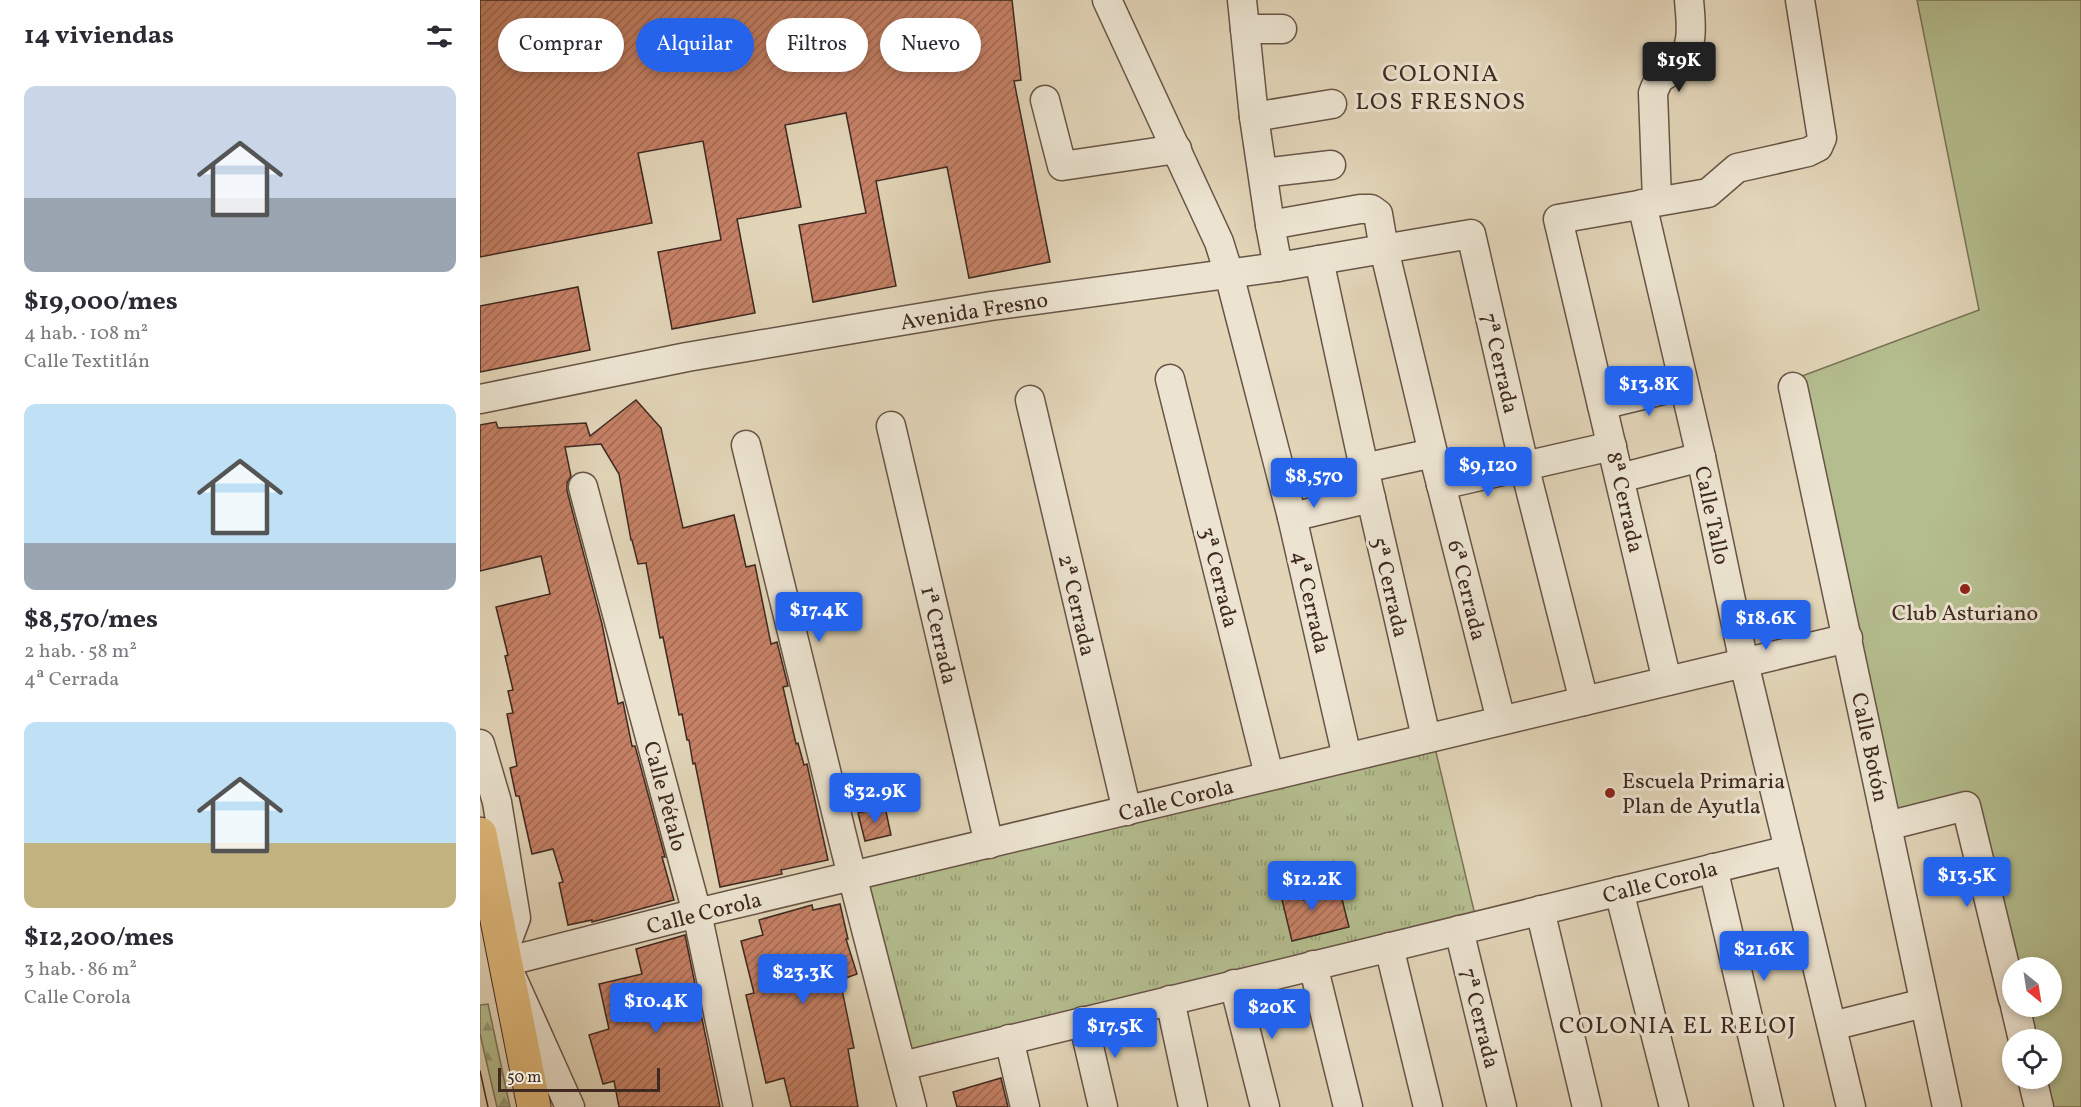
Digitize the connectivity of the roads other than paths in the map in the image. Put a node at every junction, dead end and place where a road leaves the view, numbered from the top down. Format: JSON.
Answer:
{"nodes":[{"id":1,"x":1107,"y":0,"type":"edge"},
{"id":2,"x":1242,"y":0,"type":"edge"},
{"id":3,"x":1689,"y":0,"type":"edge"},
{"id":4,"x":1800,"y":0,"type":"edge"},
{"id":5,"x":1245,"y":29,"type":"junction"},
{"id":6,"x":1282,"y":29,"type":"dead end"},
{"id":7,"x":1045,"y":100,"type":"dead end"},
{"id":8,"x":1332,"y":104,"type":"dead end"},
{"id":9,"x":1254,"y":117,"type":"junction"},
{"id":10,"x":1177,"y":149,"type":"junction"},
{"id":11,"x":1332,"y":165,"type":"dead end"},
{"id":12,"x":1263,"y":173,"type":"junction"},
{"id":13,"x":1650,"y":203,"type":"junction"},
{"id":14,"x":1270,"y":225,"type":"junction"},
{"id":15,"x":1471,"y":234,"type":"joint"},
{"id":16,"x":1384,"y":249,"type":"junction"},
{"id":17,"x":1319,"y":260,"type":"junction"},
{"id":18,"x":1278,"y":267,"type":"junction"},
{"id":19,"x":1230,"y":274,"type":"junction"},
{"id":20,"x":1170,"y":379,"type":"dead end"},
{"id":21,"x":1684,"y":385,"type":"junction"},
{"id":22,"x":1793,"y":387,"type":"dead end"},
{"id":23,"x":480,"y":399,"type":"edge"},
{"id":24,"x":1030,"y":400,"type":"dead end"},
{"id":25,"x":1602,"y":405,"type":"junction"},
{"id":26,"x":891,"y":426,"type":"dead end"},
{"id":27,"x":746,"y":445,"type":"dead end"},
{"id":28,"x":1612,"y":446,"type":"junction"},
{"id":29,"x":1433,"y":453,"type":"junction"},
{"id":30,"x":1701,"y":457,"type":"junction"},
{"id":31,"x":1524,"y":465,"type":"junction"},
{"id":32,"x":1364,"y":468,"type":"junction"},
{"id":33,"x":1620,"y":478,"type":"junction"},
{"id":34,"x":1441,"y":485,"type":"junction"},
{"id":35,"x":583,"y":487,"type":"dead end"},
{"id":36,"x":1371,"y":498,"type":"junction"},
{"id":37,"x":1292,"y":517,"type":"junction"},
{"id":38,"x":1848,"y":638,"type":"junction"},
{"id":39,"x":1744,"y":663,"type":"junction"},
{"id":40,"x":1667,"y":681,"type":"junction"},
{"id":41,"x":1584,"y":701,"type":"junction"},
{"id":42,"x":1501,"y":720,"type":"junction"},
{"id":43,"x":1426,"y":737,"type":"junction"},
{"id":44,"x":480,"y":744,"type":"edge"},
{"id":45,"x":1347,"y":757,"type":"junction"},
{"id":46,"x":1269,"y":776,"type":"junction"},
{"id":47,"x":1127,"y":811,"type":"junction"},
{"id":48,"x":1887,"y":826,"type":"junction"},
{"id":49,"x":480,"y":834,"type":"edge"},
{"id":50,"x":989,"y":844,"type":"junction"},
{"id":51,"x":1789,"y":850,"type":"junction"},
{"id":52,"x":1713,"y":868,"type":"junction"},
{"id":53,"x":852,"y":876,"type":"junction"},
{"id":54,"x":1619,"y":891,"type":"junction"},
{"id":55,"x":1540,"y":910,"type":"junction"},
{"id":56,"x":697,"y":913,"type":"junction"},
{"id":57,"x":1459,"y":930,"type":"junction"},
{"id":58,"x":1389,"y":947,"type":"junction"},
{"id":59,"x":2003,"y":957,"type":"edge"},
{"id":60,"x":504,"y":958,"type":"junction"},
{"id":61,"x":1313,"y":965,"type":"junction"},
{"id":62,"x":1234,"y":984,"type":"junction"},
{"id":63,"x":1170,"y":1000,"type":"junction"},
{"id":64,"x":1924,"y":1003,"type":"junction"},
{"id":65,"x":1083,"y":1021,"type":"junction"},
{"id":66,"x":1832,"y":1026,"type":"junction"},
{"id":67,"x":1009,"y":1039,"type":"junction"},
{"id":68,"x":902,"y":1065,"type":"junction"},
{"id":69,"x":2035,"y":1089,"type":"edge"},
{"id":70,"x":534,"y":1107,"type":"edge"},
{"id":71,"x":570,"y":1107,"type":"edge"},
{"id":72,"x":738,"y":1107,"type":"edge"},
{"id":73,"x":912,"y":1107,"type":"edge"},
{"id":74,"x":1025,"y":1107,"type":"edge"},
{"id":75,"x":1103,"y":1107,"type":"edge"},
{"id":76,"x":1193,"y":1107,"type":"edge"},
{"id":77,"x":1265,"y":1107,"type":"edge"},
{"id":78,"x":1348,"y":1107,"type":"edge"},
{"id":79,"x":1428,"y":1107,"type":"edge"},
{"id":80,"x":1502,"y":1107,"type":"edge"},
{"id":81,"x":1587,"y":1107,"type":"edge"},
{"id":82,"x":1674,"y":1107,"type":"edge"},
{"id":83,"x":1769,"y":1107,"type":"edge"},
{"id":84,"x":1851,"y":1107,"type":"edge"},
{"id":85,"x":1947,"y":1107,"type":"edge"},
{"id":86,"x":2039,"y":1107,"type":"edge"}],
"edges":[{"from":1,"to":10,"type":"street","name":"4ª Cerrada"},
{"from":2,"to":5,"type":"street"},
{"from":3,"to":13,"type":"street","name":"Calle Tallo"},
{"from":4,"to":13,"type":"street"},
{"from":5,"to":6,"type":"street"},
{"from":5,"to":9,"type":"street"},
{"from":7,"to":10,"type":"street"},
{"from":8,"to":9,"type":"street"},
{"from":9,"to":12,"type":"street"},
{"from":10,"to":19,"type":"street","name":"4ª Cerrada"},
{"from":11,"to":12,"type":"street"},
{"from":12,"to":14,"type":"street"},
{"from":13,"to":21,"type":"street","name":"Calle Tallo"},
{"from":13,"to":25,"type":"street","name":"8ª Cerrada"},
{"from":14,"to":16,"type":"street","name":"6ª Cerrada"},
{"from":14,"to":18,"type":"street"},
{"from":15,"to":16,"type":"street","name":"Avenida Fresno"},
{"from":15,"to":31,"type":"street","name":"7ª Cerrada"},
{"from":16,"to":17,"type":"street","name":"Avenida Fresno"},
{"from":16,"to":29,"type":"street","name":"6ª Cerrada"},
{"from":17,"to":18,"type":"street","name":"Avenida Fresno"},
{"from":17,"to":32,"type":"street","name":"5ª Cerrada"},
{"from":18,"to":19,"type":"street","name":"Avenida Fresno"},
{"from":19,"to":23,"type":"street","name":"Avenida Fresno"},
{"from":19,"to":37,"type":"street","name":"4ª Cerrada"},
{"from":20,"to":46,"type":"street","name":"3ª Cerrada"},
{"from":21,"to":25,"type":"street"},
{"from":21,"to":30,"type":"street","name":"Calle Tallo"},
{"from":22,"to":38,"type":"street","name":"Calle Botón"},
{"from":24,"to":47,"type":"street","name":"2ª Cerrada"},
{"from":25,"to":28,"type":"street","name":"8ª Cerrada"},
{"from":26,"to":50,"type":"street","name":"1ª Cerrada"},
{"from":27,"to":53,"type":"street"},
{"from":28,"to":31,"type":"street"},
{"from":28,"to":33,"type":"street","name":"8ª Cerrada"},
{"from":29,"to":32,"type":"street"},
{"from":29,"to":34,"type":"street","name":"6ª Cerrada"},
{"from":30,"to":33,"type":"street"},
{"from":30,"to":39,"type":"street","name":"Calle Tallo"},
{"from":31,"to":34,"type":"street"},
{"from":31,"to":41,"type":"street","name":"7ª Cerrada"},
{"from":32,"to":36,"type":"street","name":"5ª Cerrada"},
{"from":33,"to":40,"type":"street","name":"8ª Cerrada"},
{"from":34,"to":42,"type":"street","name":"6ª Cerrada"},
{"from":35,"to":56,"type":"street","name":"Calle Pétalo"},
{"from":36,"to":37,"type":"street"},
{"from":36,"to":43,"type":"street","name":"5ª Cerrada"},
{"from":37,"to":45,"type":"street","name":"4ª Cerrada"},
{"from":38,"to":39,"type":"street","name":"Calle Corola"},
{"from":38,"to":48,"type":"street","name":"Calle Botón"},
{"from":39,"to":40,"type":"street","name":"Calle Corola"},
{"from":39,"to":51,"type":"street","name":"Calle Tallo"},
{"from":40,"to":41,"type":"street","name":"Calle Corola"},
{"from":41,"to":42,"type":"street","name":"Calle Corola"},
{"from":42,"to":43,"type":"street","name":"Calle Corola"},
{"from":43,"to":45,"type":"street","name":"Calle Corola"},
{"from":44,"to":60,"type":"street"},
{"from":45,"to":46,"type":"street","name":"Calle Corola"},
{"from":46,"to":47,"type":"street","name":"Calle Corola"},
{"from":47,"to":50,"type":"street","name":"Calle Corola"},
{"from":48,"to":59,"type":"street"},
{"from":48,"to":64,"type":"street","name":"Calle Botón"},
{"from":49,"to":60,"type":"highway"},
{"from":50,"to":53,"type":"street","name":"Calle Corola"},
{"from":51,"to":52,"type":"street","name":"Calle Corola"},
{"from":51,"to":66,"type":"street","name":"Calle Tallo"},
{"from":52,"to":54,"type":"street","name":"Calle Corola"},
{"from":52,"to":83,"type":"street"},
{"from":53,"to":56,"type":"street","name":"Calle Corola"},
{"from":53,"to":68,"type":"street"},
{"from":54,"to":55,"type":"street","name":"Calle Corola"},
{"from":54,"to":82,"type":"street"},
{"from":55,"to":57,"type":"street","name":"Calle Corola"},
{"from":55,"to":81,"type":"street"},
{"from":56,"to":60,"type":"street","name":"Calle Corola"},
{"from":56,"to":72,"type":"street","name":"Calle Pétalo"},
{"from":57,"to":58,"type":"street","name":"Calle Corola"},
{"from":57,"to":80,"type":"street","name":"7ª Cerrada"},
{"from":58,"to":61,"type":"street","name":"Calle Corola"},
{"from":58,"to":79,"type":"street"},
{"from":60,"to":70,"type":"highway"},
{"from":60,"to":71,"type":"street"},
{"from":61,"to":62,"type":"street","name":"Calle Corola"},
{"from":61,"to":78,"type":"street"},
{"from":62,"to":63,"type":"street","name":"Calle Corola"},
{"from":62,"to":77,"type":"street"},
{"from":63,"to":65,"type":"street","name":"Calle Corola"},
{"from":63,"to":76,"type":"street"},
{"from":64,"to":66,"type":"street"},
{"from":64,"to":85,"type":"street","name":"Calle Botón"},
{"from":65,"to":67,"type":"street","name":"Calle Corola"},
{"from":65,"to":75,"type":"street"},
{"from":66,"to":84,"type":"street","name":"Calle Tallo"},
{"from":67,"to":68,"type":"street","name":"Calle Corola"},
{"from":67,"to":74,"type":"street"},
{"from":68,"to":73,"type":"street"},
{"from":69,"to":86,"type":"street"}]}
